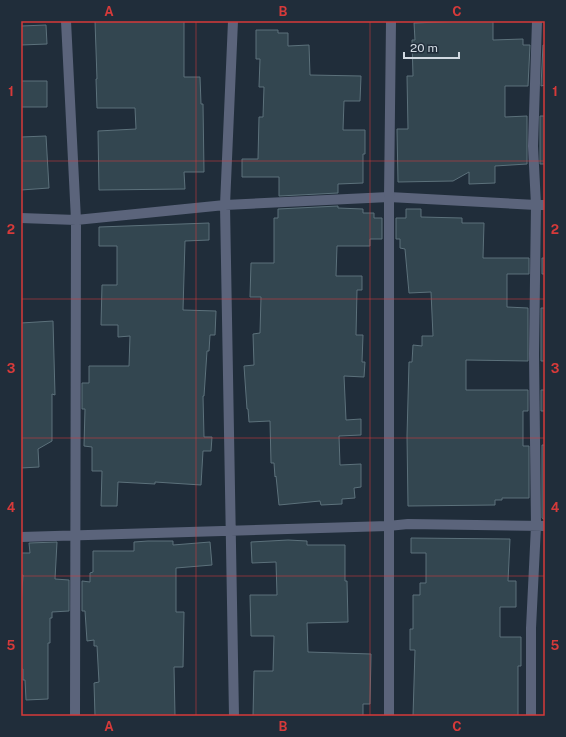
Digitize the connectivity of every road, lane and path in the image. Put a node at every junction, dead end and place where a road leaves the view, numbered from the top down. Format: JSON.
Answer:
{"nodes":[{"id":1,"x":66,"y":21,"type":"edge"},
{"id":2,"x":233,"y":21,"type":"edge"},
{"id":3,"x":391,"y":21,"type":"edge"},
{"id":4,"x":537,"y":21,"type":"edge"},
{"id":5,"x":389,"y":197,"type":"junction"},
{"id":6,"x":540,"y":205,"type":"edge"},
{"id":7,"x":225,"y":206,"type":"junction"},
{"id":8,"x":21,"y":218,"type":"edge"},
{"id":9,"x":76,"y":220,"type":"junction"},
{"id":10,"x":388,"y":526,"type":"junction"},
{"id":11,"x":541,"y":526,"type":"edge"},
{"id":12,"x":230,"y":530,"type":"junction"},
{"id":13,"x":74,"y":536,"type":"junction"},
{"id":14,"x":21,"y":537,"type":"edge"},
{"id":15,"x":75,"y":716,"type":"edge"},
{"id":16,"x":234,"y":716,"type":"edge"},
{"id":17,"x":388,"y":716,"type":"edge"},
{"id":18,"x":531,"y":716,"type":"edge"}],
"edges":[{"from":1,"to":9,"type":"street"},
{"from":2,"to":7,"type":"street"},
{"from":3,"to":5,"type":"street"},
{"from":4,"to":6,"type":"street"},
{"from":5,"to":6,"type":"street"},
{"from":5,"to":7,"type":"street"},
{"from":5,"to":10,"type":"street"},
{"from":6,"to":11,"type":"street"},
{"from":7,"to":9,"type":"street"},
{"from":7,"to":12,"type":"street"},
{"from":8,"to":9,"type":"street"},
{"from":9,"to":13,"type":"street"},
{"from":10,"to":11,"type":"street"},
{"from":10,"to":12,"type":"street"},
{"from":10,"to":17,"type":"street"},
{"from":11,"to":18,"type":"street"},
{"from":12,"to":13,"type":"street"},
{"from":12,"to":16,"type":"street"},
{"from":13,"to":14,"type":"street"},
{"from":13,"to":15,"type":"street"}]}
